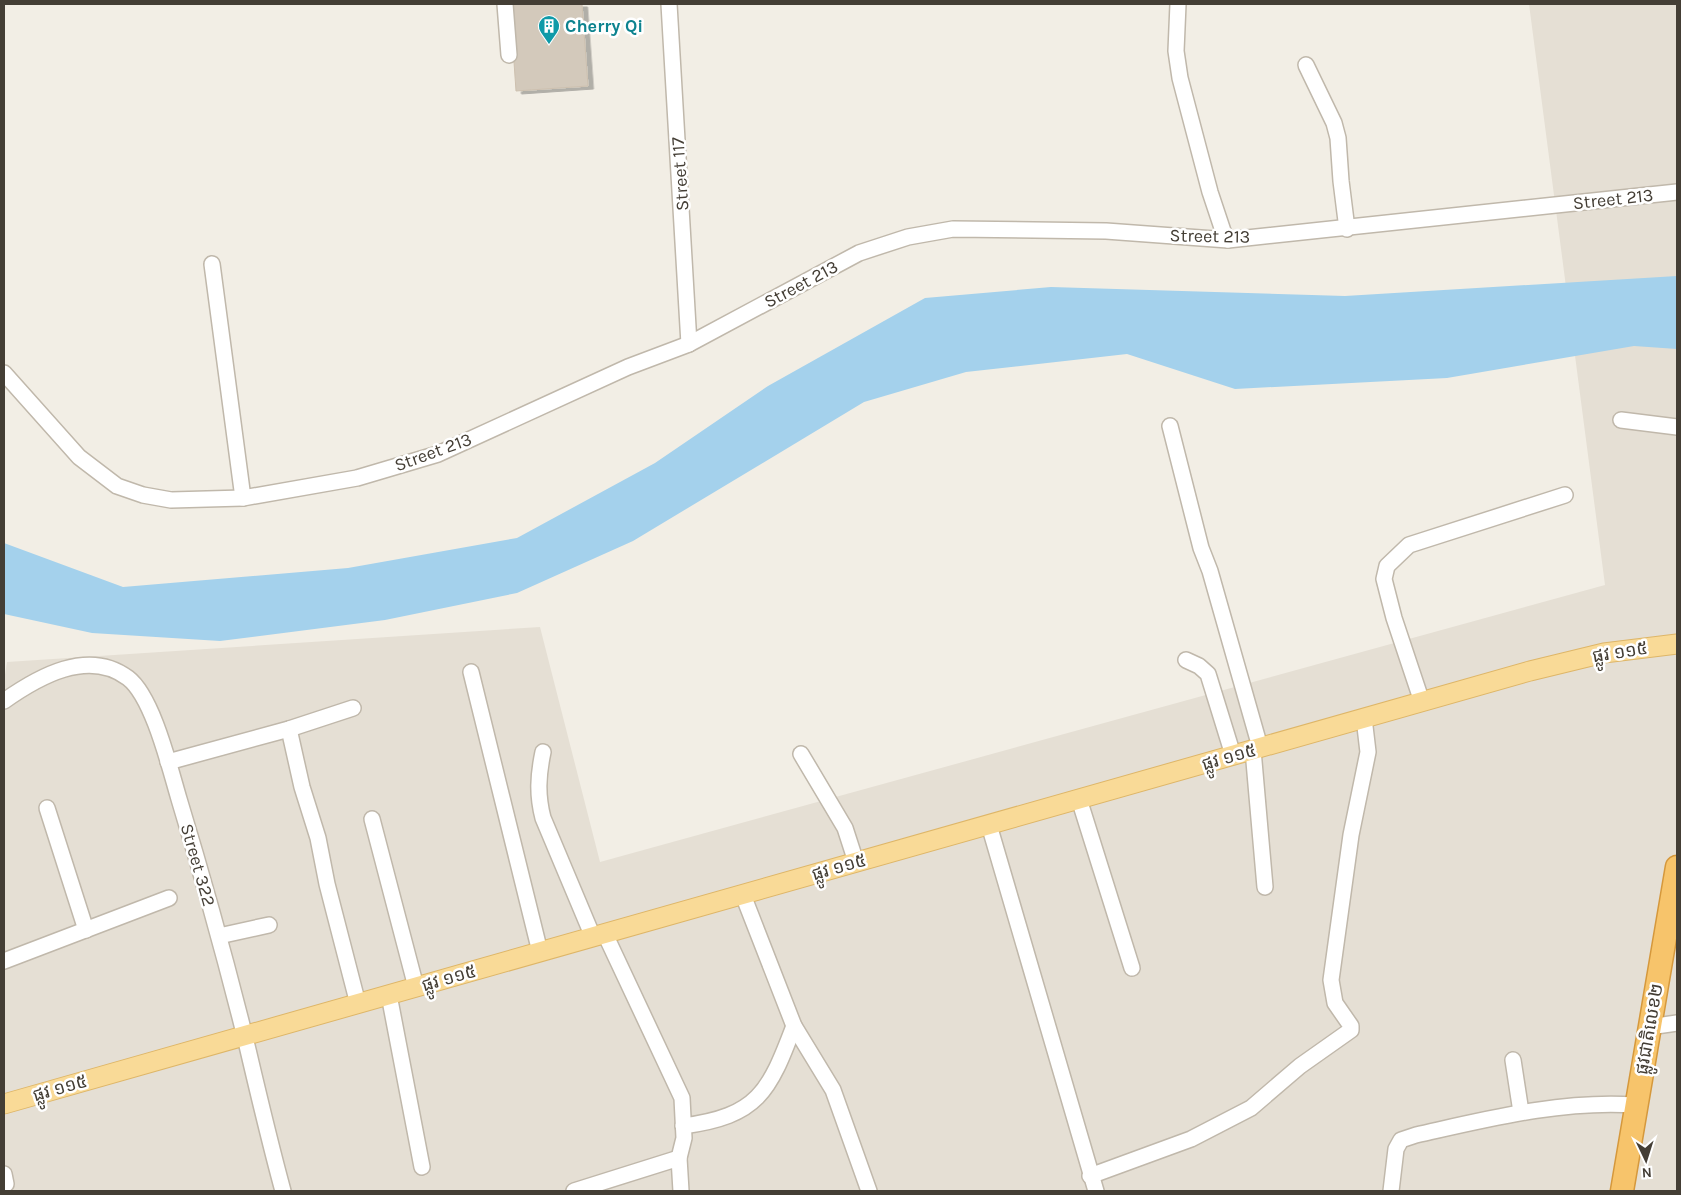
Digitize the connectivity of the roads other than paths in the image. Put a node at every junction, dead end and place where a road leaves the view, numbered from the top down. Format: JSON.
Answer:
{"nodes":[{"id":1,"x":505,"y":4,"type":"edge"},
{"id":2,"x":669,"y":4,"type":"edge"},
{"id":3,"x":1178,"y":4,"type":"edge"},
{"id":4,"x":509,"y":55,"type":"dead end"},
{"id":5,"x":1306,"y":66,"type":"dead end"},
{"id":6,"x":1677,"y":192,"type":"edge"},
{"id":7,"x":1348,"y":229,"type":"junction"},
{"id":8,"x":1228,"y":240,"type":"junction"},
{"id":9,"x":212,"y":264,"type":"dead end"},
{"id":10,"x":689,"y":344,"type":"junction"},
{"id":11,"x":4,"y":373,"type":"edge"},
{"id":12,"x":1621,"y":420,"type":"dead end"},
{"id":13,"x":1170,"y":426,"type":"dead end"},
{"id":14,"x":1677,"y":427,"type":"edge"},
{"id":15,"x":1565,"y":495,"type":"dead end"},
{"id":16,"x":243,"y":498,"type":"junction"},
{"id":17,"x":1677,"y":644,"type":"edge"},
{"id":18,"x":1186,"y":660,"type":"dead end"},
{"id":19,"x":471,"y":672,"type":"dead end"},
{"id":20,"x":4,"y":701,"type":"edge"},
{"id":21,"x":1422,"y":702,"type":"junction"},
{"id":22,"x":353,"y":708,"type":"dead end"},
{"id":23,"x":1364,"y":718,"type":"junction"},
{"id":24,"x":289,"y":729,"type":"junction"},
{"id":25,"x":1258,"y":748,"type":"junction"},
{"id":26,"x":543,"y":752,"type":"dead end"},
{"id":27,"x":801,"y":754,"type":"dead end"},
{"id":28,"x":1233,"y":755,"type":"junction"},
{"id":29,"x":168,"y":762,"type":"junction"},
{"id":30,"x":1079,"y":799,"type":"junction"},
{"id":31,"x":47,"y":808,"type":"dead end"},
{"id":32,"x":372,"y":819,"type":"dead end"},
{"id":33,"x":989,"y":825,"type":"junction"},
{"id":34,"x":856,"y":862,"type":"junction"},
{"id":35,"x":1677,"y":867,"type":"edge"},
{"id":36,"x":1265,"y":887,"type":"dead end"},
{"id":37,"x":743,"y":894,"type":"junction"},
{"id":38,"x":1675,"y":896,"type":"edge"},
{"id":39,"x":168,"y":898,"type":"dead end"},
{"id":40,"x":269,"y":925,"type":"dead end"},
{"id":41,"x":86,"y":930,"type":"junction"},
{"id":42,"x":599,"y":935,"type":"junction"},
{"id":43,"x":219,"y":936,"type":"junction"},
{"id":44,"x":540,"y":952,"type":"junction"},
{"id":45,"x":4,"y":961,"type":"edge"},
{"id":46,"x":1132,"y":968,"type":"dead end"},
{"id":47,"x":416,"y":987,"type":"junction"},
{"id":48,"x":389,"y":995,"type":"junction"},
{"id":49,"x":358,"y":1004,"type":"junction"},
{"id":50,"x":1677,"y":1023,"type":"edge"},
{"id":51,"x":794,"y":1026,"type":"junction"},
{"id":52,"x":1649,"y":1027,"type":"junction"},
{"id":53,"x":244,"y":1036,"type":"junction"},
{"id":54,"x":1513,"y":1060,"type":"dead end"},
{"id":55,"x":4,"y":1103,"type":"edge"},
{"id":56,"x":1635,"y":1106,"type":"junction"},
{"id":57,"x":1521,"y":1112,"type":"junction"},
{"id":58,"x":683,"y":1126,"type":"junction"},
{"id":59,"x":679,"y":1158,"type":"junction"},
{"id":60,"x":422,"y":1167,"type":"dead end"},
{"id":61,"x":1090,"y":1176,"type":"junction"},
{"id":62,"x":620,"y":1185,"type":"edge"},
{"id":63,"x":283,"y":1191,"type":"edge"},
{"id":64,"x":574,"y":1191,"type":"edge"},
{"id":65,"x":681,"y":1191,"type":"edge"},
{"id":66,"x":869,"y":1191,"type":"edge"},
{"id":67,"x":1096,"y":1191,"type":"edge"},
{"id":68,"x":1391,"y":1191,"type":"edge"},
{"id":69,"x":1622,"y":1191,"type":"edge"}],
"edges":[{"from":1,"to":4,"type":"street"},
{"from":2,"to":10,"type":"street","name":"Street 117"},
{"from":3,"to":8,"type":"street"},
{"from":5,"to":7,"type":"street"},
{"from":6,"to":7,"type":"street","name":"Street 213"},
{"from":7,"to":8,"type":"street","name":"Street 213"},
{"from":8,"to":10,"type":"street","name":"Street 213"},
{"from":9,"to":16,"type":"street"},
{"from":10,"to":16,"type":"street","name":"Street 213"},
{"from":11,"to":16,"type":"street","name":"Street 213"},
{"from":12,"to":14,"type":"street"},
{"from":13,"to":25,"type":"street"},
{"from":15,"to":21,"type":"street"},
{"from":17,"to":21,"type":"main road","name":"ផ្លូវ ១១៥"},
{"from":18,"to":28,"type":"street"},
{"from":19,"to":44,"type":"street"},
{"from":20,"to":29,"type":"street","name":"Street 322"},
{"from":21,"to":23,"type":"main road","name":"ផ្លូវ ១១៥"},
{"from":22,"to":24,"type":"street"},
{"from":23,"to":25,"type":"main road","name":"ផ្លូវ ១១៥"},
{"from":23,"to":61,"type":"street"},
{"from":24,"to":29,"type":"street"},
{"from":24,"to":49,"type":"street"},
{"from":25,"to":28,"type":"main road","name":"ផ្លូវ ១១៥"},
{"from":25,"to":36,"type":"street"},
{"from":26,"to":42,"type":"street"},
{"from":27,"to":34,"type":"street"},
{"from":28,"to":30,"type":"main road","name":"ផ្លូវ ១១៥"},
{"from":29,"to":43,"type":"street","name":"Street 322"},
{"from":30,"to":33,"type":"main road","name":"ផ្លូវ ១១៥"},
{"from":30,"to":46,"type":"street"},
{"from":31,"to":41,"type":"street"},
{"from":32,"to":47,"type":"street"},
{"from":33,"to":34,"type":"main road","name":"ផ្លូវ ១១៥"},
{"from":33,"to":61,"type":"street"},
{"from":34,"to":37,"type":"main road","name":"ផ្លូវ ១១៥"},
{"from":35,"to":38,"type":"highway","name":"ផ្លូវជាតិលេខ២"},
{"from":37,"to":42,"type":"main road","name":"ផ្លូវ ១១៥"},
{"from":37,"to":51,"type":"street"},
{"from":38,"to":52,"type":"highway","name":"ផ្លូវជាតិលេខ២"},
{"from":39,"to":41,"type":"street"},
{"from":40,"to":43,"type":"street"},
{"from":41,"to":45,"type":"street"},
{"from":42,"to":44,"type":"main road","name":"ផ្លូវ ១១៥"},
{"from":42,"to":58,"type":"street"},
{"from":43,"to":53,"type":"street","name":"Street 322"},
{"from":44,"to":47,"type":"main road","name":"ផ្លូវ ១១៥"},
{"from":47,"to":48,"type":"main road","name":"ផ្លូវ ១១៥"},
{"from":48,"to":49,"type":"main road","name":"ផ្លូវ ១១៥"},
{"from":48,"to":60,"type":"street"},
{"from":49,"to":53,"type":"main road","name":"ផ្លូវ ១១៥"},
{"from":50,"to":52,"type":"street"},
{"from":51,"to":58,"type":"street"},
{"from":51,"to":66,"type":"street"},
{"from":52,"to":56,"type":"highway","name":"ផ្លូវជាតិលេខ២"},
{"from":53,"to":55,"type":"main road","name":"ផ្លូវ ១១៥"},
{"from":53,"to":63,"type":"street","name":"Street 322"},
{"from":54,"to":57,"type":"street"},
{"from":56,"to":57,"type":"street"},
{"from":56,"to":69,"type":"highway","name":"ផ្លូវជាតិលេខ២"},
{"from":57,"to":68,"type":"street"},
{"from":58,"to":59,"type":"street"},
{"from":59,"to":62,"type":"street"},
{"from":59,"to":65,"type":"street"},
{"from":61,"to":67,"type":"street"},
{"from":62,"to":64,"type":"street"}]}
